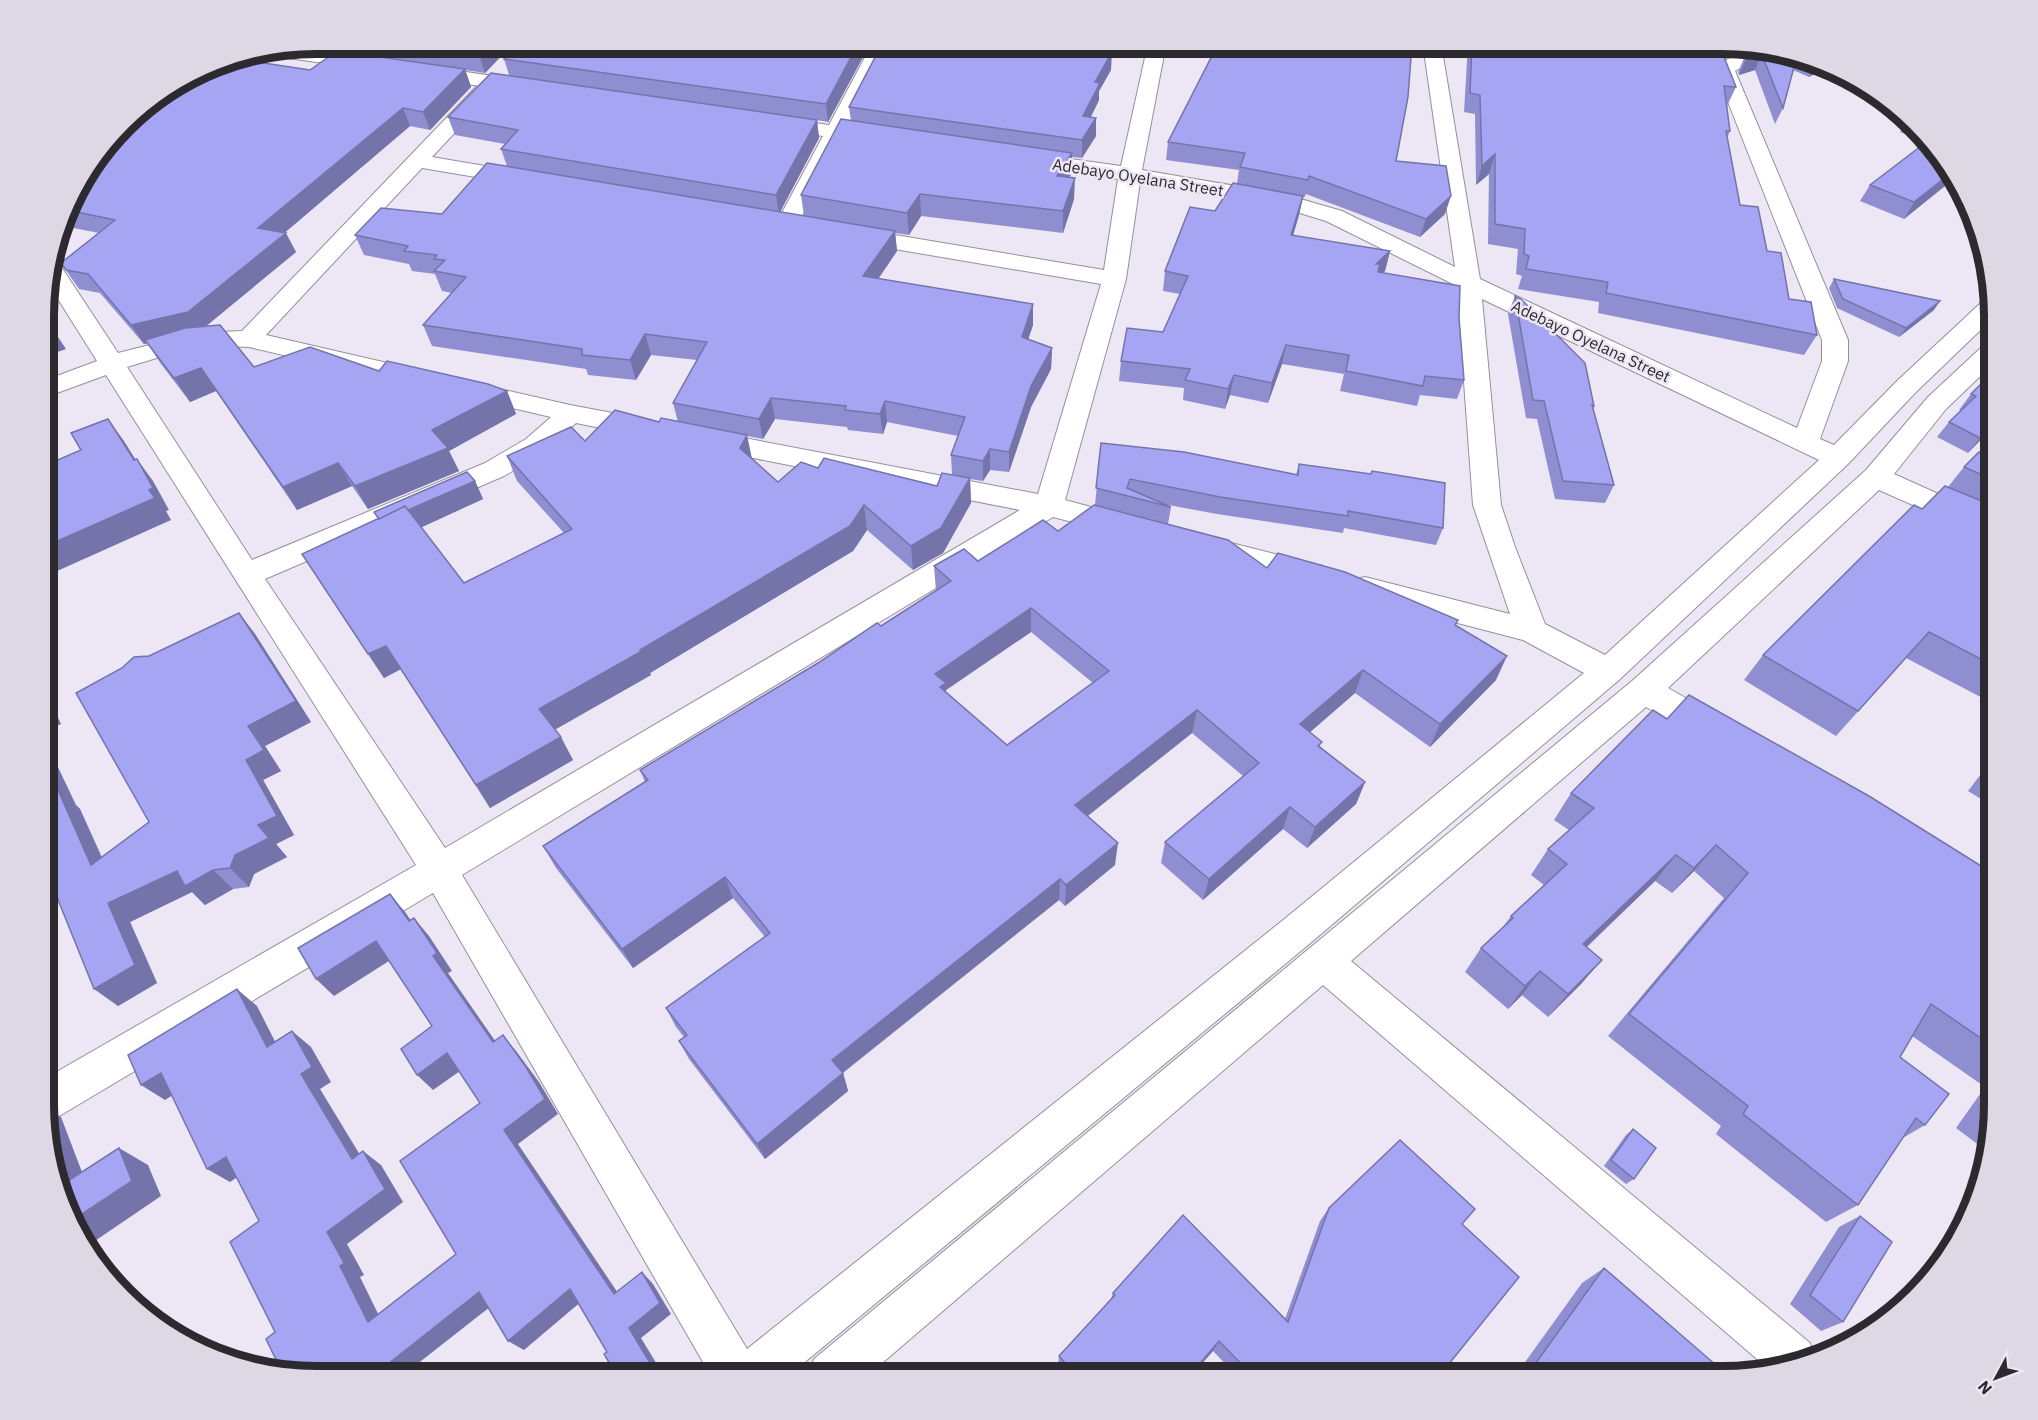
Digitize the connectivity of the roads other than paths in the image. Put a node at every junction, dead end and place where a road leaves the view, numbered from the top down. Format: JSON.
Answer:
{"nodes":[{"id":1,"x":875,"y":54,"type":"edge"},
{"id":2,"x":1155,"y":54,"type":"edge"},
{"id":3,"x":1434,"y":54,"type":"edge"},
{"id":4,"x":306,"y":55,"type":"edge"},
{"id":5,"x":1748,"y":56,"type":"edge"},
{"id":6,"x":1702,"y":66,"type":"edge"},
{"id":7,"x":233,"y":68,"type":"edge"},
{"id":8,"x":1725,"y":69,"type":"junction"},
{"id":9,"x":499,"y":74,"type":"junction"},
{"id":10,"x":551,"y":90,"type":"edge"},
{"id":11,"x":192,"y":94,"type":"edge"},
{"id":12,"x":752,"y":119,"type":"edge"},
{"id":13,"x":834,"y":131,"type":"junction"},
{"id":14,"x":894,"y":140,"type":"edge"},
{"id":15,"x":1012,"y":157,"type":"edge"},
{"id":16,"x":416,"y":160,"type":"junction"},
{"id":17,"x":1130,"y":174,"type":"junction"},
{"id":18,"x":544,"y":182,"type":"edge"},
{"id":19,"x":764,"y":220,"type":"edge"},
{"id":20,"x":787,"y":224,"type":"junction"},
{"id":21,"x":810,"y":228,"type":"edge"},
{"id":22,"x":834,"y":232,"type":"edge"},
{"id":23,"x":57,"y":277,"type":"edge"},
{"id":24,"x":1114,"y":279,"type":"junction"},
{"id":25,"x":1469,"y":283,"type":"junction"},
{"id":26,"x":1984,"y":314,"type":"edge"},
{"id":27,"x":249,"y":339,"type":"junction"},
{"id":28,"x":1984,"y":358,"type":"edge"},
{"id":29,"x":113,"y":363,"type":"junction"},
{"id":30,"x":54,"y":386,"type":"edge"},
{"id":31,"x":570,"y":413,"type":"junction"},
{"id":32,"x":1804,"y":443,"type":"junction"},
{"id":33,"x":1838,"y":458,"type":"junction"},
{"id":34,"x":1876,"y":477,"type":"junction"},
{"id":35,"x":1049,"y":506,"type":"junction"},
{"id":36,"x":1984,"y":526,"type":"edge"},
{"id":37,"x":1152,"y":533,"type":"edge"},
{"id":38,"x":1187,"y":542,"type":"edge"},
{"id":39,"x":246,"y":575,"type":"junction"},
{"id":40,"x":1532,"y":631,"type":"junction"},
{"id":41,"x":1608,"y":671,"type":"junction"},
{"id":42,"x":1644,"y":690,"type":"junction"},
{"id":43,"x":1551,"y":719,"type":"junction"},
{"id":44,"x":1582,"y":742,"type":"junction"},
{"id":45,"x":1747,"y":748,"type":"edge"},
{"id":46,"x":439,"y":870,"type":"junction"},
{"id":47,"x":1324,"y":962,"type":"junction"},
{"id":48,"x":54,"y":1096,"type":"edge"},
{"id":49,"x":1790,"y":1357,"type":"edge"},
{"id":50,"x":731,"y":1366,"type":"edge"},
{"id":51,"x":763,"y":1366,"type":"edge"},
{"id":52,"x":845,"y":1366,"type":"edge"}],
"edges":[{"from":1,"to":13,"type":"street"},
{"from":2,"to":17,"type":"street"},
{"from":3,"to":25,"type":"street"},
{"from":4,"to":9,"type":"street"},
{"from":5,"to":8,"type":"street"},
{"from":6,"to":8,"type":"street"},
{"from":7,"to":11,"type":"street"},
{"from":8,"to":32,"type":"street"},
{"from":9,"to":10,"type":"street"},
{"from":9,"to":16,"type":"street"},
{"from":12,"to":13,"type":"street"},
{"from":13,"to":14,"type":"street"},
{"from":13,"to":20,"type":"street"},
{"from":15,"to":17,"type":"street","name":"Adebayo Oyelana Street"},
{"from":16,"to":18,"type":"street"},
{"from":16,"to":27,"type":"street"},
{"from":17,"to":24,"type":"street"},
{"from":17,"to":25,"type":"street","name":"Adebayo Oyelana Street"},
{"from":19,"to":20,"type":"street"},
{"from":20,"to":21,"type":"street"},
{"from":22,"to":24,"type":"street"},
{"from":23,"to":29,"type":"street"},
{"from":24,"to":35,"type":"street"},
{"from":25,"to":32,"type":"street","name":"Adebayo Oyelana Street"},
{"from":25,"to":40,"type":"street"},
{"from":26,"to":33,"type":"street"},
{"from":27,"to":29,"type":"street"},
{"from":27,"to":31,"type":"street"},
{"from":28,"to":34,"type":"street"},
{"from":29,"to":30,"type":"street"},
{"from":29,"to":39,"type":"street"},
{"from":31,"to":35,"type":"street"},
{"from":31,"to":39,"type":"street"},
{"from":32,"to":33,"type":"street","name":"Adebayo Oyelana Street"},
{"from":33,"to":41,"type":"street"},
{"from":34,"to":36,"type":"street"},
{"from":34,"to":42,"type":"street"},
{"from":35,"to":37,"type":"street"},
{"from":35,"to":46,"type":"street"},
{"from":38,"to":40,"type":"street"},
{"from":39,"to":46,"type":"street"},
{"from":40,"to":41,"type":"street"},
{"from":41,"to":43,"type":"street"},
{"from":42,"to":44,"type":"street"},
{"from":42,"to":45,"type":"street"},
{"from":43,"to":44,"type":"street"},
{"from":43,"to":51,"type":"street"},
{"from":44,"to":47,"type":"street"},
{"from":46,"to":48,"type":"street"},
{"from":46,"to":50,"type":"street"},
{"from":47,"to":49,"type":"street"},
{"from":47,"to":52,"type":"street"}]}
